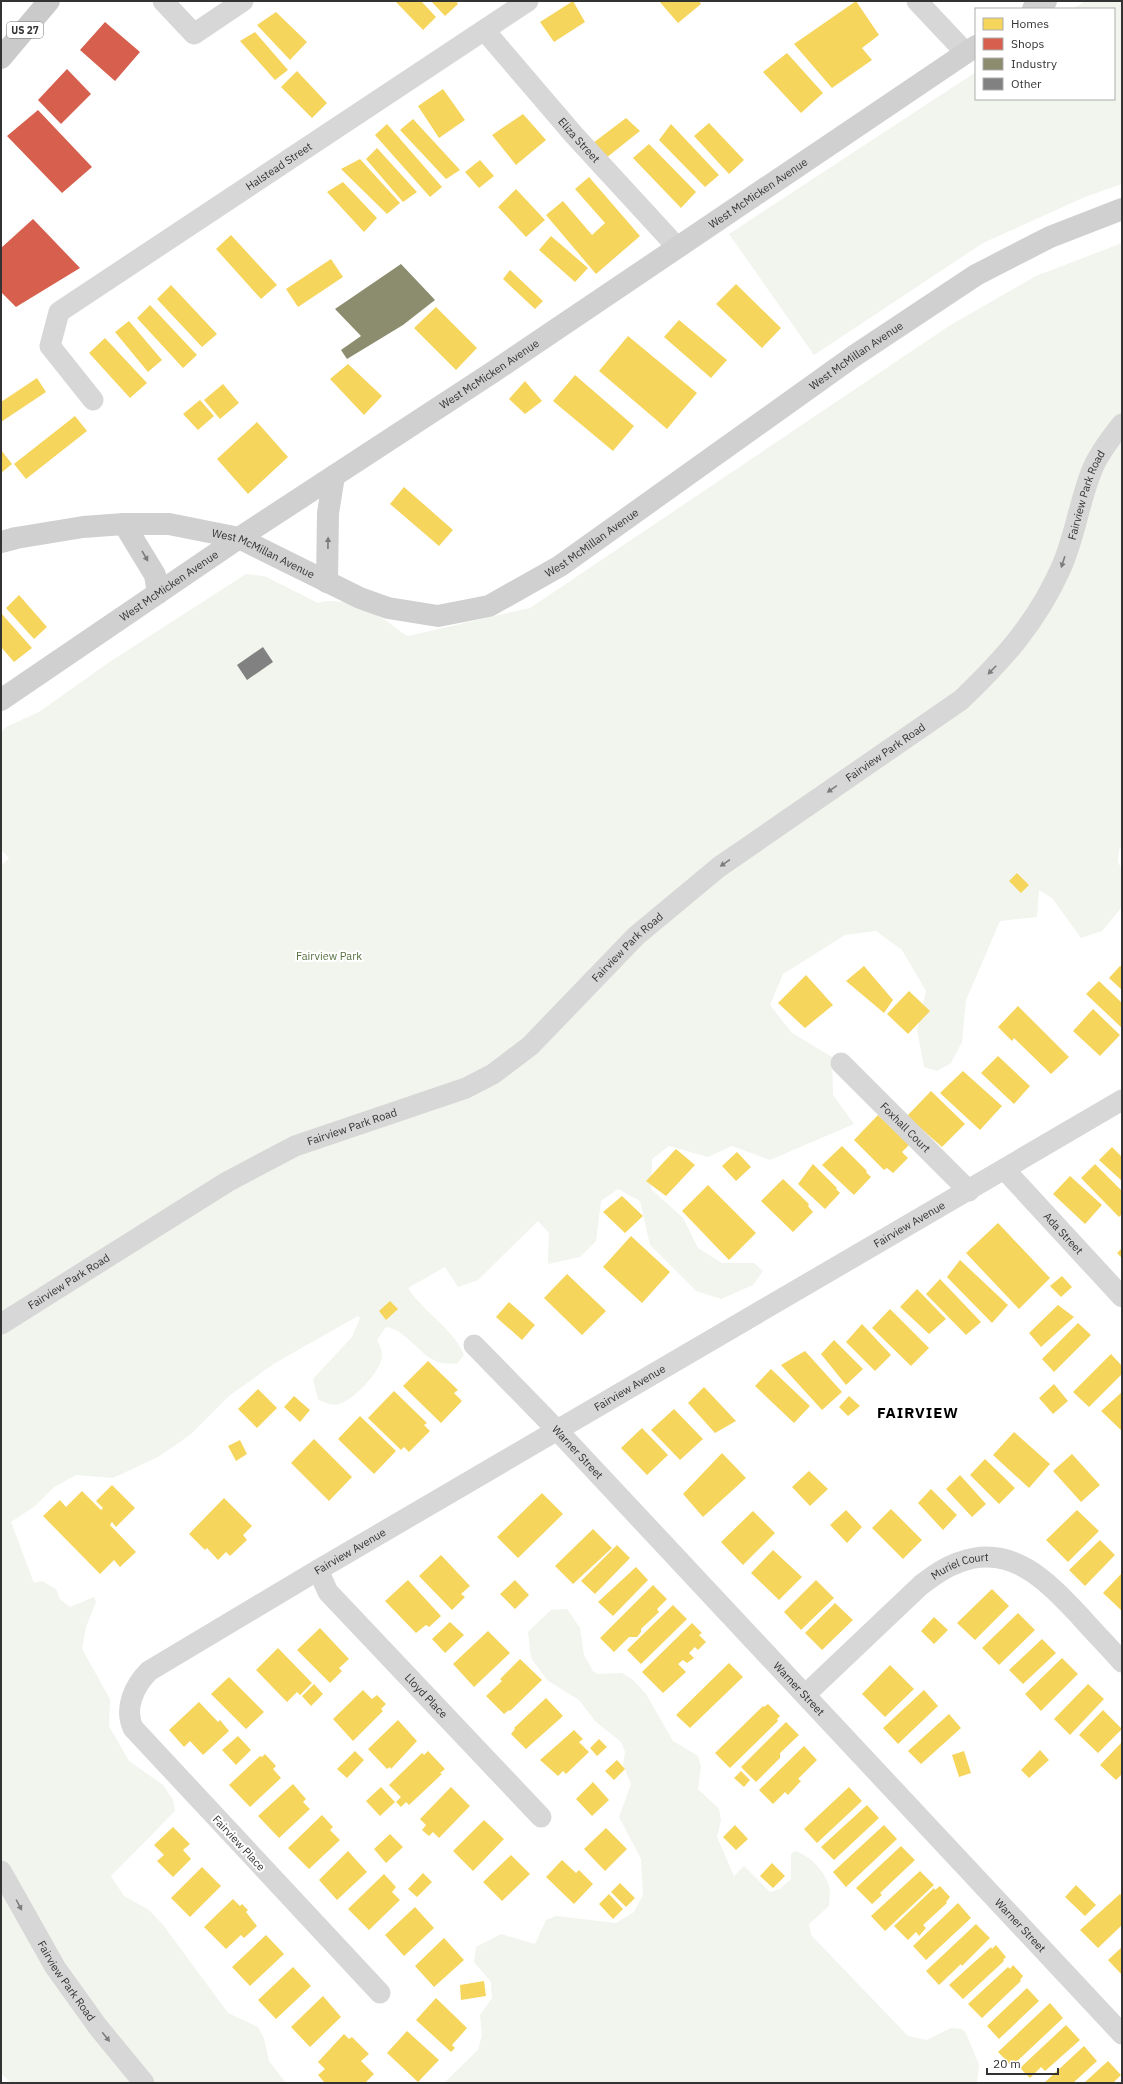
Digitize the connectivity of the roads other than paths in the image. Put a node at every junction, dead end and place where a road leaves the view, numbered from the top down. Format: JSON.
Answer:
{"nodes":[{"id":1,"x":49,"y":1,"type":"edge"},
{"id":2,"x":163,"y":1,"type":"edge"},
{"id":3,"x":243,"y":1,"type":"edge"},
{"id":4,"x":528,"y":1,"type":"edge"},
{"id":5,"x":917,"y":1,"type":"edge"},
{"id":6,"x":1046,"y":1,"type":"edge"},
{"id":7,"x":1035,"y":8,"type":"edge"},
{"id":8,"x":485,"y":31,"type":"junction"},
{"id":9,"x":971,"y":50,"type":"edge"},
{"id":10,"x":1,"y":58,"type":"edge"},
{"id":11,"x":1122,"y":209,"type":"edge"},
{"id":12,"x":677,"y":247,"type":"junction"},
{"id":13,"x":93,"y":400,"type":"dead end"},
{"id":14,"x":1122,"y":424,"type":"edge"},
{"id":15,"x":334,"y":476,"type":"junction"},
{"id":16,"x":124,"y":524,"type":"junction"},
{"id":17,"x":239,"y":538,"type":"junction"},
{"id":18,"x":1,"y":542,"type":"edge"},
{"id":19,"x":327,"y":582,"type":"junction"},
{"id":20,"x":158,"y":593,"type":"junction"},
{"id":21,"x":1,"y":700,"type":"edge"},
{"id":22,"x":841,"y":1063,"type":"dead end"},
{"id":23,"x":1122,"y":1100,"type":"edge"},
{"id":24,"x":1005,"y":1170,"type":"junction"},
{"id":25,"x":969,"y":1191,"type":"junction"},
{"id":26,"x":1122,"y":1297,"type":"edge"},
{"id":27,"x":1,"y":1324,"type":"edge"},
{"id":28,"x":474,"y":1345,"type":"dead end"},
{"id":29,"x":557,"y":1430,"type":"junction"},
{"id":30,"x":318,"y":1570,"type":"junction"},
{"id":31,"x":1122,"y":1662,"type":"edge"},
{"id":32,"x":140,"y":1680,"type":"joint"},
{"id":33,"x":805,"y":1696,"type":"junction"},
{"id":34,"x":541,"y":1817,"type":"dead end"},
{"id":35,"x":1,"y":1871,"type":"edge"},
{"id":36,"x":380,"y":1994,"type":"dead end"},
{"id":37,"x":1122,"y":2034,"type":"edge"},
{"id":38,"x":144,"y":2083,"type":"edge"}],
"edges":[{"from":1,"to":10,"type":"main road","number":"US 27"},
{"from":2,"to":3,"type":"street"},
{"from":4,"to":8,"type":"street","name":"Halstead Street"},
{"from":5,"to":9,"type":"street"},
{"from":6,"to":7,"type":"street"},
{"from":8,"to":12,"type":"street","name":"Eliza Street"},
{"from":8,"to":13,"type":"street","name":"Halstead Street"},
{"from":9,"to":12,"type":"street","name":"West McMicken Avenue"},
{"from":11,"to":19,"type":"street","name":"West McMillan Avenue"},
{"from":12,"to":15,"type":"street","name":"West McMicken Avenue"},
{"from":14,"to":27,"type":"street","name":"Fairview Park Road","one_way":true},
{"from":15,"to":17,"type":"street","name":"West McMicken Avenue"},
{"from":19,"to":15,"type":"street","one_way":true},
{"from":16,"to":17,"type":"street","name":"West McMillan Avenue"},
{"from":16,"to":18,"type":"street","name":"West McMillan Avenue"},
{"from":16,"to":20,"type":"street","one_way":true},
{"from":17,"to":19,"type":"street","name":"West McMillan Avenue"},
{"from":17,"to":20,"type":"street","name":"West McMicken Avenue"},
{"from":20,"to":21,"type":"street","name":"West McMicken Avenue"},
{"from":22,"to":25,"type":"street","name":"Foxhall Court"},
{"from":23,"to":24,"type":"street","name":"Fairview Avenue"},
{"from":24,"to":25,"type":"street","name":"Fairview Avenue"},
{"from":24,"to":26,"type":"street","name":"Ada Street"},
{"from":25,"to":29,"type":"street","name":"Fairview Avenue"},
{"from":28,"to":29,"type":"street","name":"Warner Street"},
{"from":29,"to":30,"type":"street","name":"Fairview Avenue"},
{"from":29,"to":33,"type":"street","name":"Warner Street"},
{"from":30,"to":32,"type":"street","name":"Fairview Avenue"},
{"from":30,"to":34,"type":"street","name":"Lloyd Place"},
{"from":31,"to":33,"type":"street","name":"Muriel Court"},
{"from":32,"to":36,"type":"street","name":"Fairview Place"},
{"from":33,"to":37,"type":"street","name":"Warner Street"},
{"from":35,"to":38,"type":"street","name":"Fairview Park Road","one_way":true}]}
